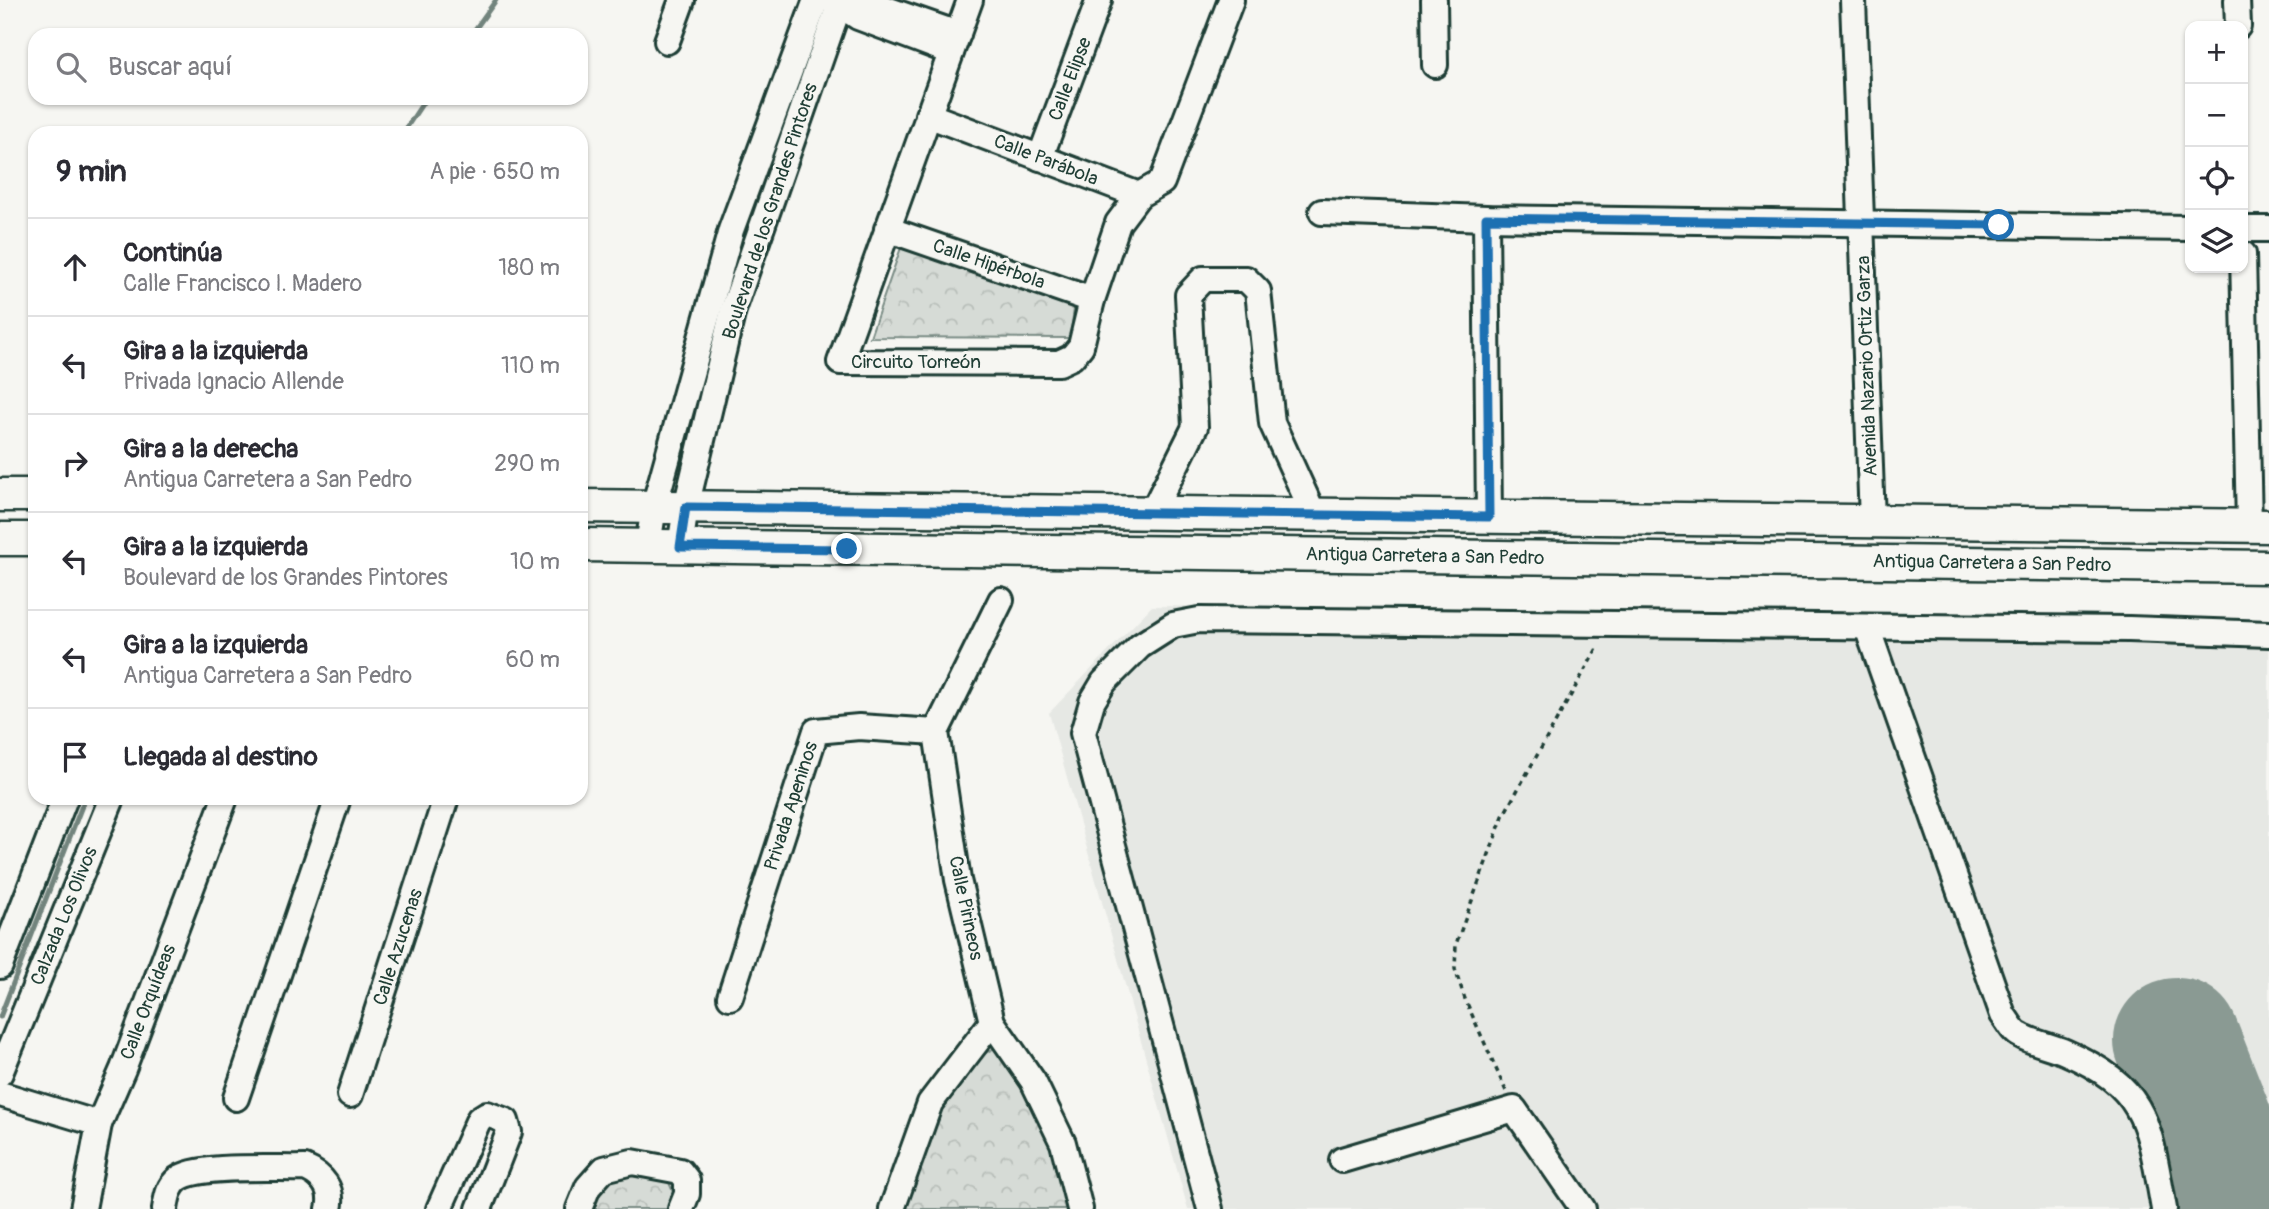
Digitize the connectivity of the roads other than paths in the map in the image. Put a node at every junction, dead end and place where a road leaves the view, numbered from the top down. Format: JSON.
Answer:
{"nodes":[{"id":1,"x":682,"y":0,"type":"edge"},
{"id":2,"x":970,"y":0,"type":"edge"},
{"id":3,"x":1099,"y":0,"type":"edge"},
{"id":4,"x":1231,"y":0,"type":"edge"},
{"id":5,"x":1434,"y":0,"type":"edge"},
{"id":6,"x":1853,"y":0,"type":"edge"},
{"id":7,"x":2237,"y":0,"type":"edge"},
{"id":8,"x":832,"y":1,"type":"edge"},
{"id":9,"x":2238,"y":21,"type":"edge"},
{"id":10,"x":667,"y":41,"type":"dead end"},
{"id":11,"x":955,"y":43,"type":"junction"},
{"id":12,"x":1435,"y":65,"type":"dead end"},
{"id":13,"x":928,"y":114,"type":"junction"},
{"id":14,"x":1040,"y":158,"type":"junction"},
{"id":15,"x":1139,"y":195,"type":"junction"},
{"id":16,"x":1322,"y":212,"type":"dead end"},
{"id":17,"x":1486,"y":218,"type":"junction"},
{"id":18,"x":1862,"y":223,"type":"junction"},
{"id":19,"x":2185,"y":228,"type":"edge"},
{"id":20,"x":887,"y":229,"type":"junction"},
{"id":21,"x":2248,"y":229,"type":"edge"},
{"id":22,"x":2269,"y":229,"type":"edge"},
{"id":23,"x":2244,"y":273,"type":"edge"},
{"id":24,"x":1092,"y":300,"type":"junction"},
{"id":25,"x":0,"y":495,"type":"edge"},
{"id":26,"x":28,"y":495,"type":"edge"},
{"id":27,"x":588,"y":506,"type":"edge"},
{"id":28,"x":654,"y":507,"type":"junction"},
{"id":29,"x":686,"y":507,"type":"junction"},
{"id":30,"x":1152,"y":513,"type":"junction"},
{"id":31,"x":1314,"y":515,"type":"junction"},
{"id":32,"x":1489,"y":517,"type":"junction"},
{"id":33,"x":1872,"y":522,"type":"junction"},
{"id":34,"x":2259,"y":526,"type":"edge"},
{"id":35,"x":0,"y":539,"type":"edge"},
{"id":36,"x":28,"y":539,"type":"edge"},
{"id":37,"x":588,"y":545,"type":"edge"},
{"id":38,"x":648,"y":545,"type":"junction"},
{"id":39,"x":680,"y":547,"type":"junction"},
{"id":40,"x":2073,"y":564,"type":"junction"},
{"id":41,"x":2269,"y":567,"type":"edge"},
{"id":42,"x":1001,"y":600,"type":"dead end"},
{"id":43,"x":1867,"y":627,"type":"junction"},
{"id":44,"x":2269,"y":634,"type":"edge"},
{"id":45,"x":936,"y":732,"type":"junction"},
{"id":46,"x":62,"y":805,"type":"edge"},
{"id":47,"x":109,"y":805,"type":"edge"},
{"id":48,"x":222,"y":805,"type":"edge"},
{"id":49,"x":336,"y":805,"type":"edge"},
{"id":50,"x":444,"y":805,"type":"edge"},
{"id":51,"x":2,"y":956,"type":"edge"},
{"id":52,"x":730,"y":997,"type":"dead end"},
{"id":53,"x":992,"y":1022,"type":"junction"},
{"id":54,"x":0,"y":1073,"type":"edge"},
{"id":55,"x":0,"y":1094,"type":"edge"},
{"id":56,"x":350,"y":1095,"type":"dead end"},
{"id":57,"x":236,"y":1098,"type":"dead end"},
{"id":58,"x":99,"y":1124,"type":"junction"},
{"id":59,"x":1342,"y":1160,"type":"dead end"},
{"id":60,"x":83,"y":1209,"type":"edge"},
{"id":61,"x":165,"y":1209,"type":"edge"},
{"id":62,"x":328,"y":1209,"type":"edge"},
{"id":63,"x":439,"y":1209,"type":"edge"},
{"id":64,"x":479,"y":1209,"type":"edge"},
{"id":65,"x":579,"y":1209,"type":"edge"},
{"id":66,"x":681,"y":1209,"type":"edge"},
{"id":67,"x":892,"y":1209,"type":"edge"},
{"id":68,"x":1080,"y":1209,"type":"edge"},
{"id":69,"x":1210,"y":1209,"type":"edge"},
{"id":70,"x":1583,"y":1209,"type":"edge"},
{"id":71,"x":2164,"y":1209,"type":"edge"}],
"edges":[{"from":1,"to":10,"type":"street"},
{"from":2,"to":11,"type":"street","name":"Circuito Torreón"},
{"from":3,"to":14,"type":"street","name":"Calle Elipse"},
{"from":4,"to":15,"type":"street"},
{"from":5,"to":12,"type":"street"},
{"from":6,"to":18,"type":"street","name":"Avenida Nazario Ortiz Garza"},
{"from":7,"to":9,"type":"street"},
{"from":8,"to":11,"type":"street"},
{"from":8,"to":28,"type":"street","name":"Boulevard de los Grandes Pintores"},
{"from":8,"to":29,"type":"street","name":"Boulevard de los Grandes Pintores"},
{"from":11,"to":13,"type":"street","name":"Circuito Torreón"},
{"from":13,"to":14,"type":"street","name":"Calle Parábola"},
{"from":13,"to":20,"type":"street","name":"Circuito Torreón"},
{"from":14,"to":15,"type":"street","name":"Calle Parábola"},
{"from":15,"to":24,"type":"street","name":"Circuito Torreón"},
{"from":16,"to":17,"type":"street"},
{"from":17,"to":18,"type":"street"},
{"from":17,"to":32,"type":"street"},
{"from":18,"to":19,"type":"street"},
{"from":18,"to":33,"type":"street","name":"Avenida Nazario Ortiz Garza"},
{"from":20,"to":24,"type":"street","name":"Calle Hipérbola"},
{"from":20,"to":24,"type":"street","name":"Circuito Torreón"},
{"from":21,"to":22,"type":"street"},
{"from":23,"to":34,"type":"street"},
{"from":25,"to":26,"type":"main road"},
{"from":27,"to":28,"type":"main road","name":"Antigua Carretera a San Pedro"},
{"from":28,"to":29,"type":"main road","name":"Antigua Carretera a San Pedro"},
{"from":28,"to":38,"type":"street","name":"Boulevard de los Grandes Pintores"},
{"from":29,"to":30,"type":"main road","name":"Antigua Carretera a San Pedro"},
{"from":29,"to":39,"type":"street","name":"Boulevard de los Grandes Pintores"},
{"from":30,"to":31,"type":"main road","name":"Antigua Carretera a San Pedro"},
{"from":30,"to":31,"type":"street"},
{"from":31,"to":32,"type":"main road","name":"Antigua Carretera a San Pedro"},
{"from":32,"to":33,"type":"main road","name":"Antigua Carretera a San Pedro"},
{"from":33,"to":34,"type":"main road","name":"Antigua Carretera a San Pedro"},
{"from":34,"to":40,"type":"main road"},
{"from":35,"to":36,"type":"main road"},
{"from":37,"to":38,"type":"main road","name":"Antigua Carretera a San Pedro"},
{"from":38,"to":39,"type":"main road","name":"Antigua Carretera a San Pedro"},
{"from":39,"to":40,"type":"main road","name":"Antigua Carretera a San Pedro"},
{"from":40,"to":41,"type":"main road","name":"Antigua Carretera a San Pedro"},
{"from":42,"to":45,"type":"street"},
{"from":43,"to":44,"type":"street"},
{"from":43,"to":69,"type":"street"},
{"from":43,"to":71,"type":"street"},
{"from":45,"to":52,"type":"street","name":"Privada Apeninos"},
{"from":45,"to":53,"type":"street","name":"Calle Pirineos"},
{"from":46,"to":51,"type":"street"},
{"from":47,"to":54,"type":"street","name":"Calzada Los Olivos"},
{"from":48,"to":58,"type":"street","name":"Calle Orquídeas"},
{"from":49,"to":57,"type":"street"},
{"from":50,"to":56,"type":"street","name":"Calle Azucenas"},
{"from":53,"to":67,"type":"street"},
{"from":53,"to":68,"type":"street","name":"Calle Pirineos"},
{"from":55,"to":58,"type":"street"},
{"from":58,"to":60,"type":"street","name":"Calle Orquídeas"},
{"from":59,"to":70,"type":"street"},
{"from":61,"to":62,"type":"street"},
{"from":63,"to":64,"type":"street"},
{"from":65,"to":66,"type":"street"}]}
